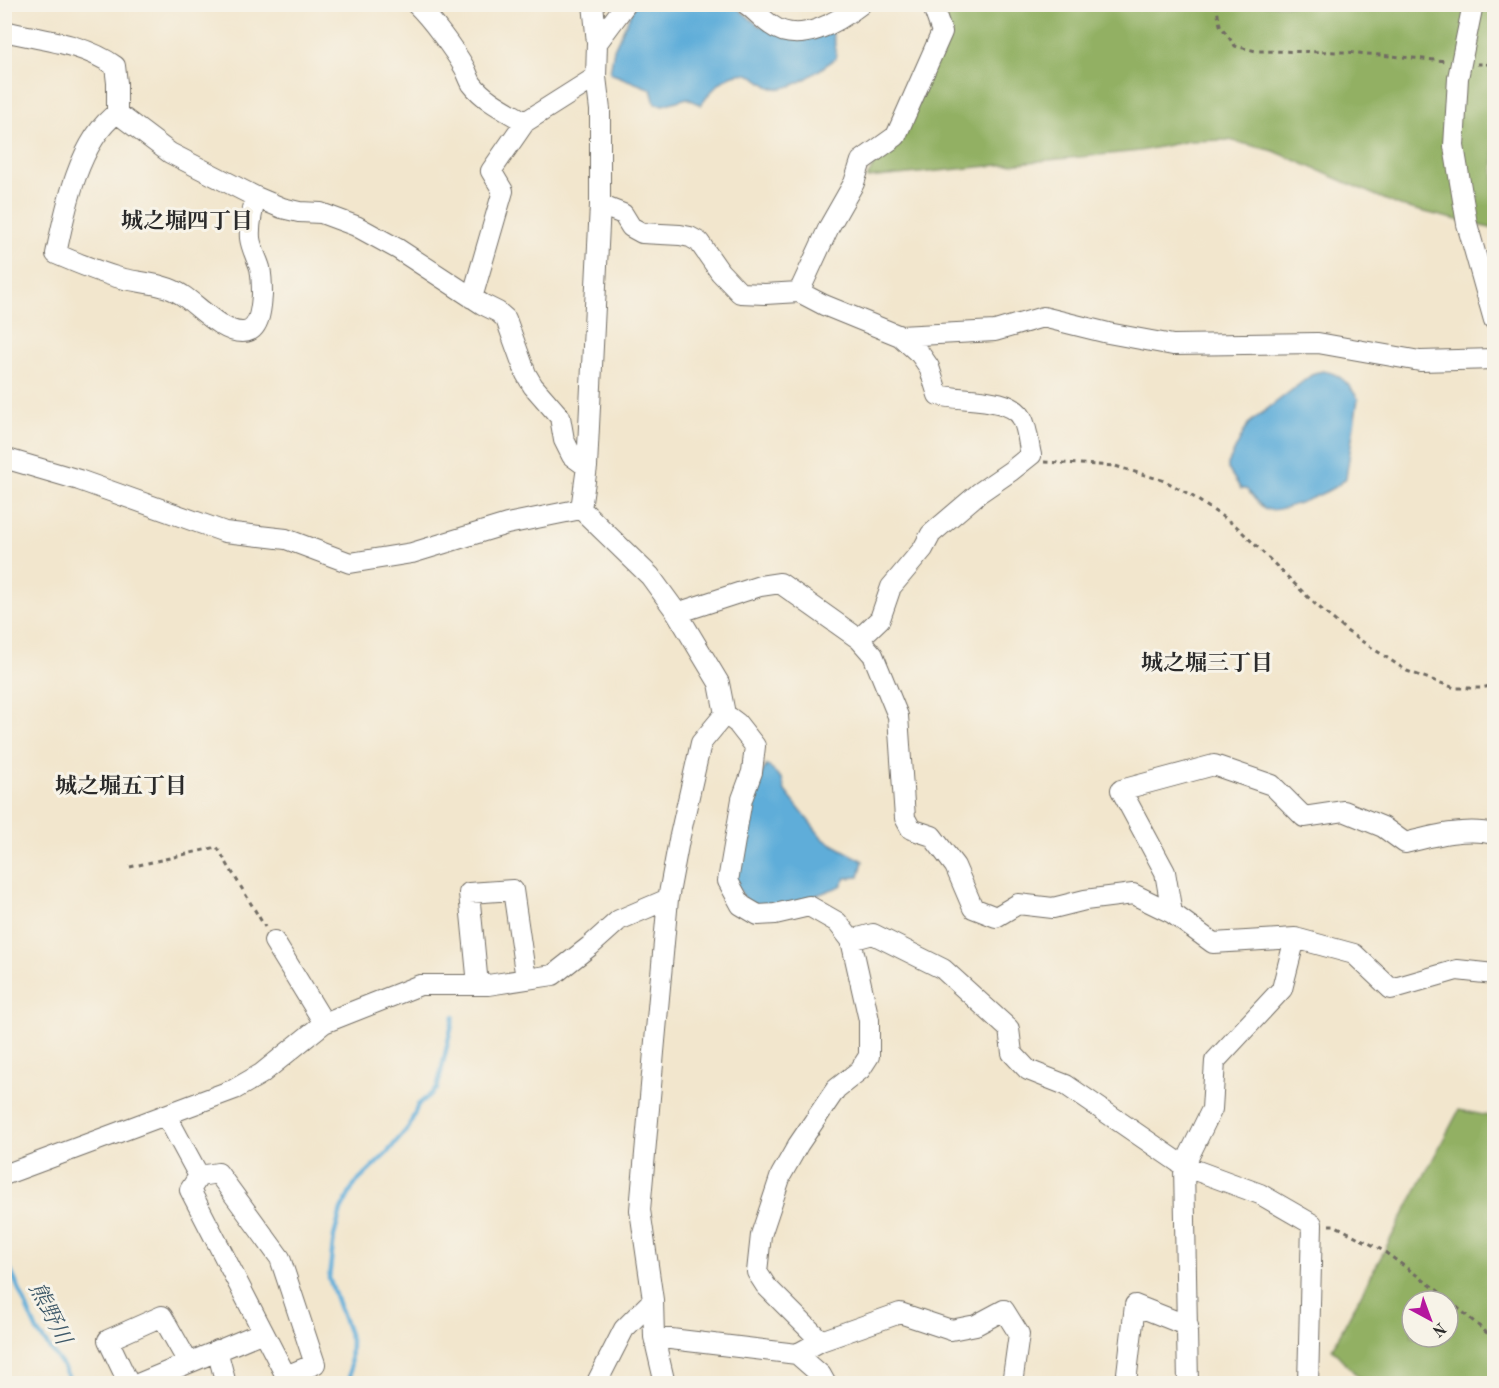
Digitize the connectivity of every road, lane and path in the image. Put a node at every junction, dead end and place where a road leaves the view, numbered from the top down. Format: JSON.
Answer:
{"nodes":[{"id":1,"x":417,"y":4,"type":"edge"},
{"id":2,"x":593,"y":4,"type":"edge"},
{"id":3,"x":626,"y":4,"type":"edge"},
{"id":4,"x":746,"y":4,"type":"edge"},
{"id":5,"x":861,"y":4,"type":"edge"},
{"id":6,"x":933,"y":4,"type":"edge"},
{"id":7,"x":1216,"y":4,"type":"edge"},
{"id":8,"x":1473,"y":4,"type":"edge"},
{"id":9,"x":4,"y":31,"type":"edge"},
{"id":10,"x":597,"y":43,"type":"junction"},
{"id":11,"x":1461,"y":63,"type":"junction"},
{"id":12,"x":596,"y":77,"type":"junction"},
{"id":13,"x":117,"y":113,"type":"junction"},
{"id":14,"x":525,"y":122,"type":"junction"},
{"id":15,"x":256,"y":198,"type":"junction"},
{"id":16,"x":600,"y":205,"type":"junction"},
{"id":17,"x":799,"y":292,"type":"junction"},
{"id":18,"x":472,"y":298,"type":"junction"},
{"id":19,"x":1494,"y":320,"type":"edge"},
{"id":20,"x":900,"y":336,"type":"junction"},
{"id":21,"x":1494,"y":358,"type":"edge"},
{"id":22,"x":1031,"y":455,"type":"junction"},
{"id":23,"x":4,"y":458,"type":"edge"},
{"id":24,"x":587,"y":467,"type":"junction"},
{"id":25,"x":582,"y":509,"type":"junction"},
{"id":26,"x":677,"y":613,"type":"junction"},
{"id":27,"x":859,"y":639,"type":"junction"},
{"id":28,"x":1494,"y":685,"type":"edge"},
{"id":29,"x":725,"y":714,"type":"junction"},
{"id":30,"x":1494,"y":834,"type":"edge"},
{"id":31,"x":130,"y":867,"type":"dead end"},
{"id":32,"x":668,"y":899,"type":"junction"},
{"id":33,"x":1172,"y":913,"type":"junction"},
{"id":34,"x":1295,"y":938,"type":"junction"},
{"id":35,"x":851,"y":940,"type":"junction"},
{"id":36,"x":274,"y":941,"type":"joint"},
{"id":37,"x":1494,"y":974,"type":"edge"},
{"id":38,"x":526,"y":979,"type":"junction"},
{"id":39,"x":478,"y":985,"type":"junction"},
{"id":40,"x":324,"y":1023,"type":"junction"},
{"id":41,"x":166,"y":1115,"type":"junction"},
{"id":42,"x":1184,"y":1166,"type":"junction"},
{"id":43,"x":4,"y":1175,"type":"edge"},
{"id":44,"x":199,"y":1176,"type":"junction"},
{"id":45,"x":1312,"y":1224,"type":"junction"},
{"id":46,"x":653,"y":1300,"type":"junction"},
{"id":47,"x":1188,"y":1326,"type":"junction"},
{"id":48,"x":263,"y":1332,"type":"junction"},
{"id":49,"x":654,"y":1337,"type":"junction"},
{"id":50,"x":1494,"y":1339,"type":"edge"},
{"id":51,"x":821,"y":1341,"type":"junction"},
{"id":52,"x":218,"y":1350,"type":"junction"},
{"id":53,"x":798,"y":1354,"type":"junction"},
{"id":54,"x":188,"y":1362,"type":"junction"},
{"id":55,"x":129,"y":1383,"type":"edge"},
{"id":56,"x":138,"y":1383,"type":"edge"},
{"id":57,"x":226,"y":1383,"type":"edge"},
{"id":58,"x":596,"y":1383,"type":"edge"},
{"id":59,"x":665,"y":1383,"type":"edge"},
{"id":60,"x":826,"y":1383,"type":"edge"},
{"id":61,"x":1012,"y":1383,"type":"edge"},
{"id":62,"x":1124,"y":1383,"type":"edge"},
{"id":63,"x":1188,"y":1383,"type":"edge"},
{"id":64,"x":1308,"y":1383,"type":"edge"}],
"edges":[{"from":1,"to":14,"type":"street"},
{"from":2,"to":10,"type":"street"},
{"from":3,"to":10,"type":"street"},
{"from":4,"to":5,"type":"street"},
{"from":6,"to":17,"type":"street"},
{"from":7,"to":11,"type":"path"},
{"from":8,"to":11,"type":"street"},
{"from":9,"to":13,"type":"street"},
{"from":10,"to":12,"type":"street"},
{"from":11,"to":19,"type":"street"},
{"from":12,"to":14,"type":"street"},
{"from":12,"to":16,"type":"street"},
{"from":13,"to":15,"type":"street"},
{"from":13,"to":15,"type":"street"},
{"from":14,"to":18,"type":"street"},
{"from":15,"to":18,"type":"street"},
{"from":16,"to":17,"type":"street"},
{"from":16,"to":24,"type":"street"},
{"from":17,"to":20,"type":"street"},
{"from":18,"to":24,"type":"street"},
{"from":20,"to":21,"type":"street"},
{"from":20,"to":22,"type":"street"},
{"from":22,"to":27,"type":"street"},
{"from":22,"to":28,"type":"path"},
{"from":23,"to":25,"type":"street"},
{"from":24,"to":25,"type":"street"},
{"from":25,"to":26,"type":"street"},
{"from":26,"to":27,"type":"street"},
{"from":26,"to":29,"type":"street"},
{"from":27,"to":33,"type":"street"},
{"from":29,"to":32,"type":"street"},
{"from":29,"to":35,"type":"street"},
{"from":30,"to":33,"type":"street"},
{"from":31,"to":36,"type":"path"},
{"from":32,"to":38,"type":"street"},
{"from":32,"to":46,"type":"street"},
{"from":33,"to":34,"type":"street"},
{"from":34,"to":37,"type":"street"},
{"from":34,"to":42,"type":"street"},
{"from":35,"to":42,"type":"street"},
{"from":35,"to":51,"type":"street"},
{"from":36,"to":40,"type":"street"},
{"from":38,"to":39,"type":"street"},
{"from":38,"to":39,"type":"street"},
{"from":39,"to":40,"type":"street"},
{"from":40,"to":41,"type":"street"},
{"from":41,"to":43,"type":"street"},
{"from":41,"to":44,"type":"street"},
{"from":42,"to":45,"type":"street"},
{"from":42,"to":47,"type":"street"},
{"from":44,"to":48,"type":"street"},
{"from":44,"to":48,"type":"street"},
{"from":45,"to":50,"type":"path"},
{"from":45,"to":64,"type":"street"},
{"from":46,"to":49,"type":"street"},
{"from":46,"to":58,"type":"street"},
{"from":47,"to":62,"type":"street"},
{"from":47,"to":63,"type":"street"},
{"from":48,"to":52,"type":"street"},
{"from":49,"to":53,"type":"street"},
{"from":49,"to":59,"type":"street"},
{"from":51,"to":53,"type":"street"},
{"from":51,"to":61,"type":"street"},
{"from":52,"to":54,"type":"street"},
{"from":52,"to":57,"type":"street"},
{"from":53,"to":60,"type":"street"},
{"from":54,"to":55,"type":"street"},
{"from":54,"to":56,"type":"street"}]}
